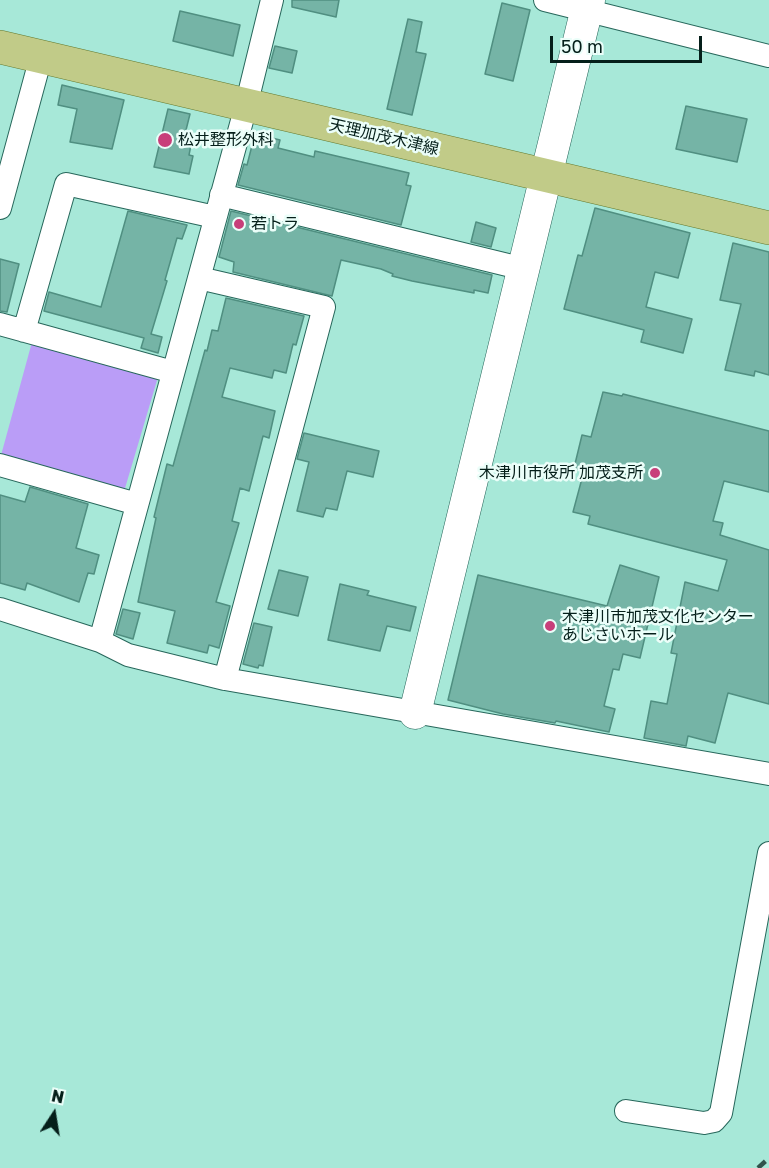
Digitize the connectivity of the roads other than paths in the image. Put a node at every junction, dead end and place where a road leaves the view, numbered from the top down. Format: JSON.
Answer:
{"nodes":[{"id":1,"x":272,"y":0,"type":"edge"},
{"id":2,"x":545,"y":0,"type":"edge"},
{"id":3,"x":588,"y":5,"type":"edge"},
{"id":4,"x":0,"y":47,"type":"edge"},
{"id":5,"x":769,"y":56,"type":"edge"},
{"id":6,"x":41,"y":57,"type":"junction"},
{"id":7,"x":246,"y":106,"type":"junction"},
{"id":8,"x":7,"y":157,"type":"edge"},
{"id":9,"x":547,"y":174,"type":"junction"},
{"id":10,"x":221,"y":195,"type":"junction"},
{"id":11,"x":0,"y":208,"type":"edge"},
{"id":12,"x":215,"y":217,"type":"junction"},
{"id":13,"x":769,"y":228,"type":"edge"},
{"id":14,"x":524,"y":269,"type":"junction"},
{"id":15,"x":199,"y":278,"type":"junction"},
{"id":16,"x":0,"y":324,"type":"edge"},
{"id":17,"x":24,"y":331,"type":"junction"},
{"id":18,"x":173,"y":372,"type":"junction"},
{"id":19,"x":0,"y":465,"type":"edge"},
{"id":20,"x":137,"y":504,"type":"junction"},
{"id":21,"x":0,"y":609,"type":"edge"},
{"id":22,"x":100,"y":641,"type":"junction"},
{"id":23,"x":225,"y":679,"type":"junction"},
{"id":24,"x":415,"y":713,"type":"junction"},
{"id":25,"x":769,"y":774,"type":"edge"},
{"id":26,"x":769,"y":853,"type":"edge"},
{"id":27,"x":626,"y":1111,"type":"dead end"}],
"edges":[{"from":1,"to":7,"type":"street"},
{"from":2,"to":3,"type":"street"},
{"from":3,"to":5,"type":"street"},
{"from":3,"to":9,"type":"street"},
{"from":4,"to":6,"type":"main road","name":"天理加茂木津線"},
{"from":6,"to":7,"type":"main road","name":"天理加茂木津線"},
{"from":6,"to":8,"type":"street"},
{"from":7,"to":9,"type":"main road","name":"天理加茂木津線"},
{"from":7,"to":10,"type":"street"},
{"from":8,"to":11,"type":"street"},
{"from":9,"to":13,"type":"main road","name":"天理加茂木津線"},
{"from":9,"to":14,"type":"street"},
{"from":10,"to":12,"type":"street"},
{"from":10,"to":14,"type":"street"},
{"from":12,"to":15,"type":"street"},
{"from":12,"to":17,"type":"street"},
{"from":14,"to":24,"type":"street"},
{"from":15,"to":18,"type":"street"},
{"from":15,"to":23,"type":"street"},
{"from":16,"to":17,"type":"street"},
{"from":17,"to":18,"type":"street"},
{"from":18,"to":20,"type":"street"},
{"from":19,"to":20,"type":"street"},
{"from":20,"to":22,"type":"street"},
{"from":21,"to":22,"type":"street"},
{"from":22,"to":23,"type":"street"},
{"from":23,"to":24,"type":"street"},
{"from":24,"to":25,"type":"street"},
{"from":26,"to":27,"type":"street"}]}
